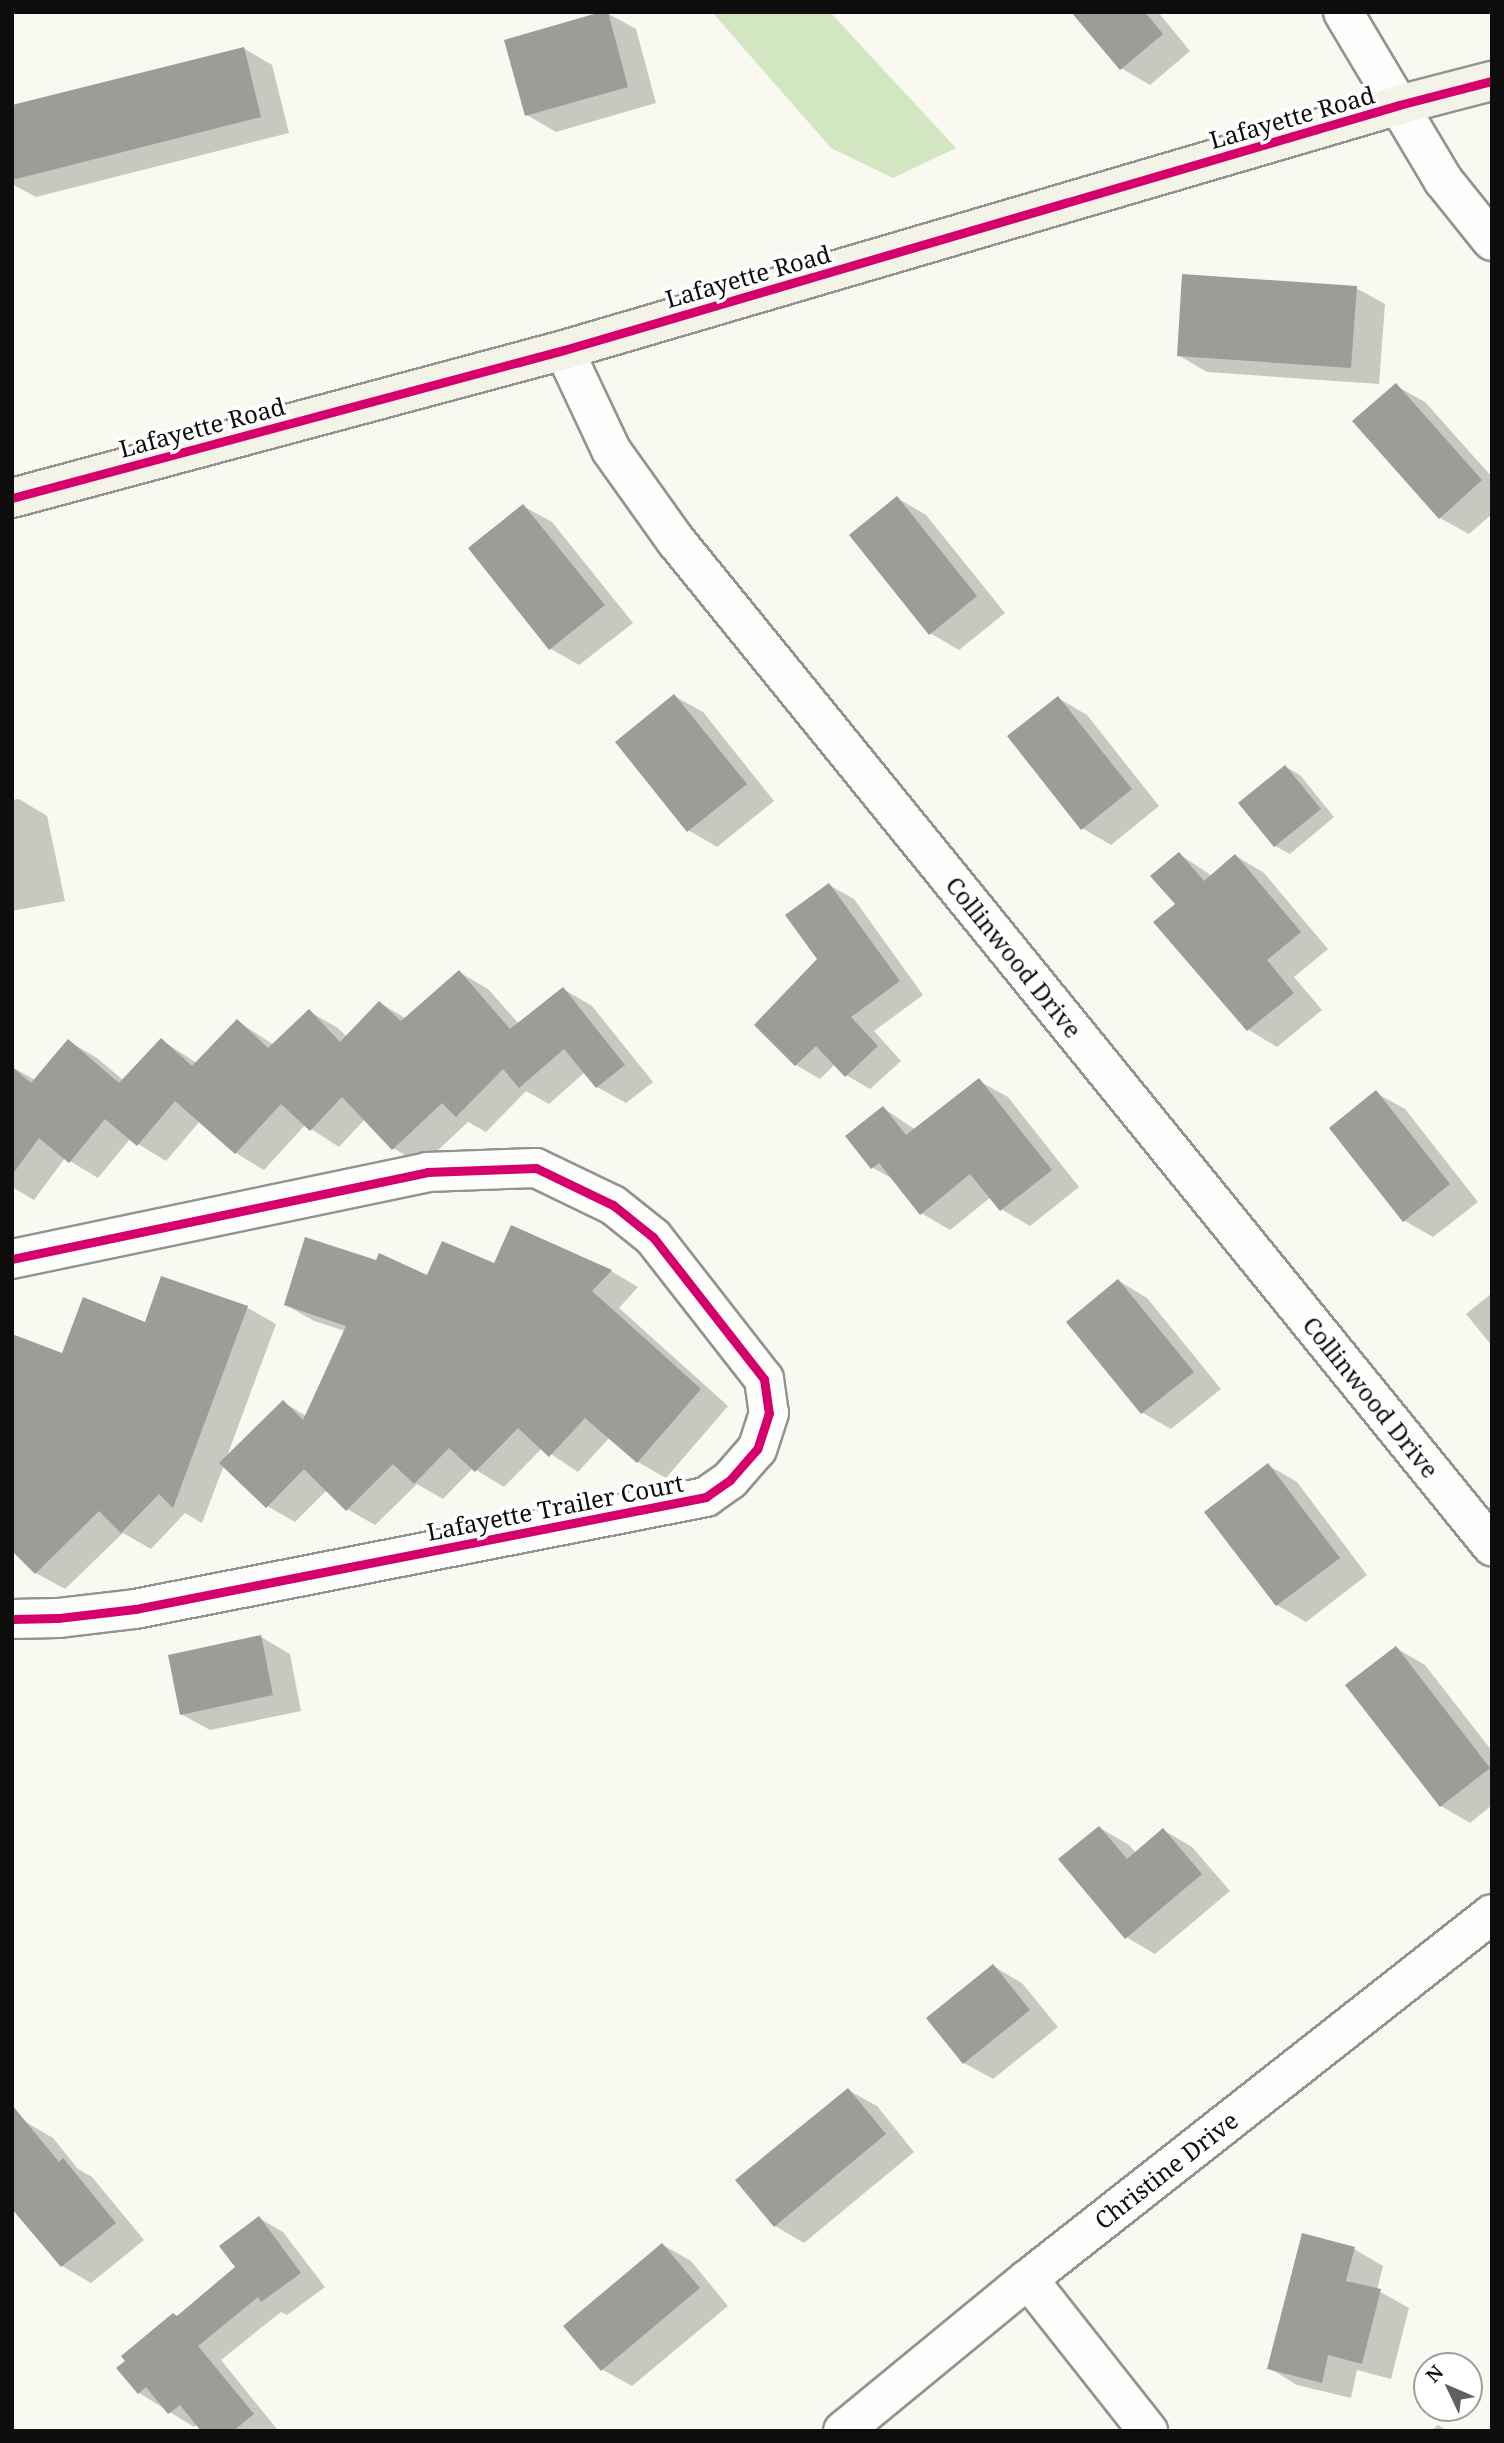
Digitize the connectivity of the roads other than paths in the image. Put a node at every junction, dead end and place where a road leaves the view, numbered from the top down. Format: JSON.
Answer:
{"nodes":[{"id":1,"x":1343,"y":12,"type":"edge"},
{"id":2,"x":1492,"y":81,"type":"edge"},
{"id":3,"x":1399,"y":105,"type":"junction"},
{"id":4,"x":1492,"y":241,"type":"edge"},
{"id":5,"x":564,"y":350,"type":"junction"},
{"id":6,"x":12,"y":498,"type":"edge"},
{"id":7,"x":12,"y":1259,"type":"edge"},
{"id":8,"x":1492,"y":1546,"type":"edge"},
{"id":9,"x":12,"y":1619,"type":"edge"},
{"id":10,"x":1492,"y":1914,"type":"edge"},
{"id":11,"x":1028,"y":2279,"type":"junction"},
{"id":12,"x":843,"y":2431,"type":"edge"},
{"id":13,"x":1148,"y":2431,"type":"edge"}],
"edges":[{"from":1,"to":3,"type":"street"},
{"from":2,"to":3,"type":"main road","name":"Lafayette Road"},
{"from":3,"to":4,"type":"street"},
{"from":3,"to":5,"type":"main road","name":"Lafayette Road"},
{"from":5,"to":6,"type":"main road","name":"Lafayette Road"},
{"from":5,"to":8,"type":"street","name":"Collinwood Drive"},
{"from":7,"to":9,"type":"street","name":"Lafayette Trailer Court"},
{"from":10,"to":11,"type":"street","name":"Christine Drive"},
{"from":11,"to":12,"type":"street","name":"Christine Drive"},
{"from":11,"to":13,"type":"street"}]}
